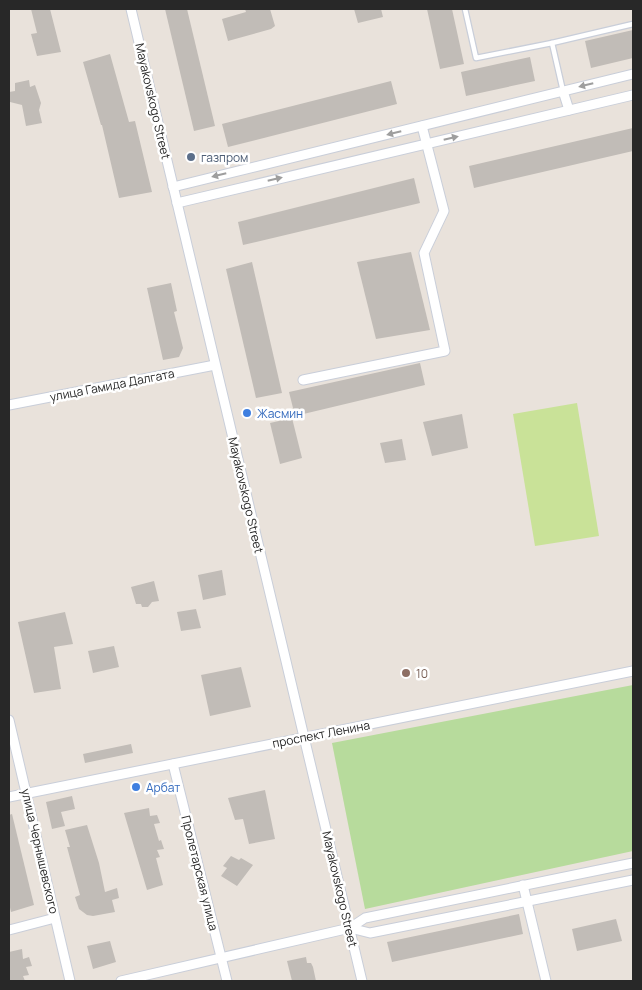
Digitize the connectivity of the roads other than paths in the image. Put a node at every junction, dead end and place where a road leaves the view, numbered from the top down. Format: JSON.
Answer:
{"nodes":[{"id":1,"x":131,"y":9,"type":"edge"},
{"id":2,"x":465,"y":9,"type":"edge"},
{"id":3,"x":633,"y":24,"type":"edge"},
{"id":4,"x":552,"y":43,"type":"junction"},
{"id":5,"x":633,"y":74,"type":"edge"},
{"id":6,"x":563,"y":91,"type":"junction"},
{"id":7,"x":633,"y":95,"type":"edge"},
{"id":8,"x":569,"y":110,"type":"junction"},
{"id":9,"x":422,"y":126,"type":"junction"},
{"id":10,"x":427,"y":144,"type":"junction"},
{"id":11,"x":173,"y":187,"type":"junction"},
{"id":12,"x":177,"y":203,"type":"junction"},
{"id":13,"x":216,"y":365,"type":"junction"},
{"id":14,"x":303,"y":380,"type":"dead end"},
{"id":15,"x":9,"y":405,"type":"edge"},
{"id":16,"x":633,"y":671,"type":"edge"},
{"id":17,"x":9,"y":720,"type":"edge"},
{"id":18,"x":304,"y":737,"type":"junction"},
{"id":19,"x":173,"y":764,"type":"junction"},
{"id":20,"x":26,"y":794,"type":"junction"},
{"id":21,"x":9,"y":797,"type":"edge"},
{"id":22,"x":633,"y":863,"type":"edge"},
{"id":23,"x":581,"y":874,"type":"junction"},
{"id":24,"x":633,"y":880,"type":"edge"},
{"id":25,"x":523,"y":886,"type":"junction"},
{"id":26,"x":586,"y":890,"type":"junction"},
{"id":27,"x":528,"y":902,"type":"junction"},
{"id":28,"x":56,"y":918,"type":"junction"},
{"id":29,"x":350,"y":928,"type":"junction"},
{"id":30,"x":9,"y":930,"type":"edge"},
{"id":31,"x":221,"y":958,"type":"junction"},
{"id":32,"x":70,"y":981,"type":"edge"},
{"id":33,"x":121,"y":981,"type":"edge"},
{"id":34,"x":227,"y":981,"type":"edge"},
{"id":35,"x":362,"y":981,"type":"edge"},
{"id":36,"x":546,"y":981,"type":"edge"}],
"edges":[{"from":1,"to":11,"type":"street","name":"Mayakovskogo Street"},
{"from":2,"to":4,"type":"lane"},
{"from":3,"to":4,"type":"lane"},
{"from":4,"to":6,"type":"lane"},
{"from":5,"to":6,"type":"street","one_way":true},
{"from":6,"to":8,"type":"street"},
{"from":6,"to":9,"type":"street"},
{"from":7,"to":8,"type":"street"},
{"from":10,"to":8,"type":"street","one_way":true},
{"from":9,"to":10,"type":"street"},
{"from":9,"to":11,"type":"street","one_way":true},
{"from":12,"to":10,"type":"street","one_way":true},
{"from":10,"to":14,"type":"street"},
{"from":11,"to":12,"type":"street","name":"Mayakovskogo Street"},
{"from":12,"to":13,"type":"street","name":"Mayakovskogo Street"},
{"from":13,"to":15,"type":"street","name":"улица Гамида Далгата"},
{"from":13,"to":18,"type":"street","name":"Mayakovskogo Street"},
{"from":16,"to":18,"type":"street","name":"проспект Ленина"},
{"from":17,"to":20,"type":"street","name":"улица Чернышевского"},
{"from":18,"to":19,"type":"street","name":"проспект Ленина"},
{"from":18,"to":29,"type":"street","name":"Mayakovskogo Street"},
{"from":19,"to":20,"type":"street","name":"проспект Ленина"},
{"from":19,"to":31,"type":"street","name":"Пролетарская улица"},
{"from":20,"to":21,"type":"street","name":"проспект Ленина"},
{"from":20,"to":28,"type":"street","name":"улица Чернышевского"},
{"from":22,"to":23,"type":"street"},
{"from":23,"to":25,"type":"street"},
{"from":23,"to":26,"type":"street"},
{"from":24,"to":26,"type":"street"},
{"from":25,"to":27,"type":"street"},
{"from":25,"to":29,"type":"street"},
{"from":26,"to":27,"type":"street"},
{"from":27,"to":29,"type":"street"},
{"from":27,"to":36,"type":"street"},
{"from":28,"to":30,"type":"street"},
{"from":28,"to":32,"type":"street","name":"улица Чернышевского"},
{"from":29,"to":31,"type":"street"},
{"from":29,"to":35,"type":"street","name":"Mayakovskogo Street"},
{"from":31,"to":33,"type":"street"},
{"from":31,"to":34,"type":"street","name":"Пролетарская улица"}]}
